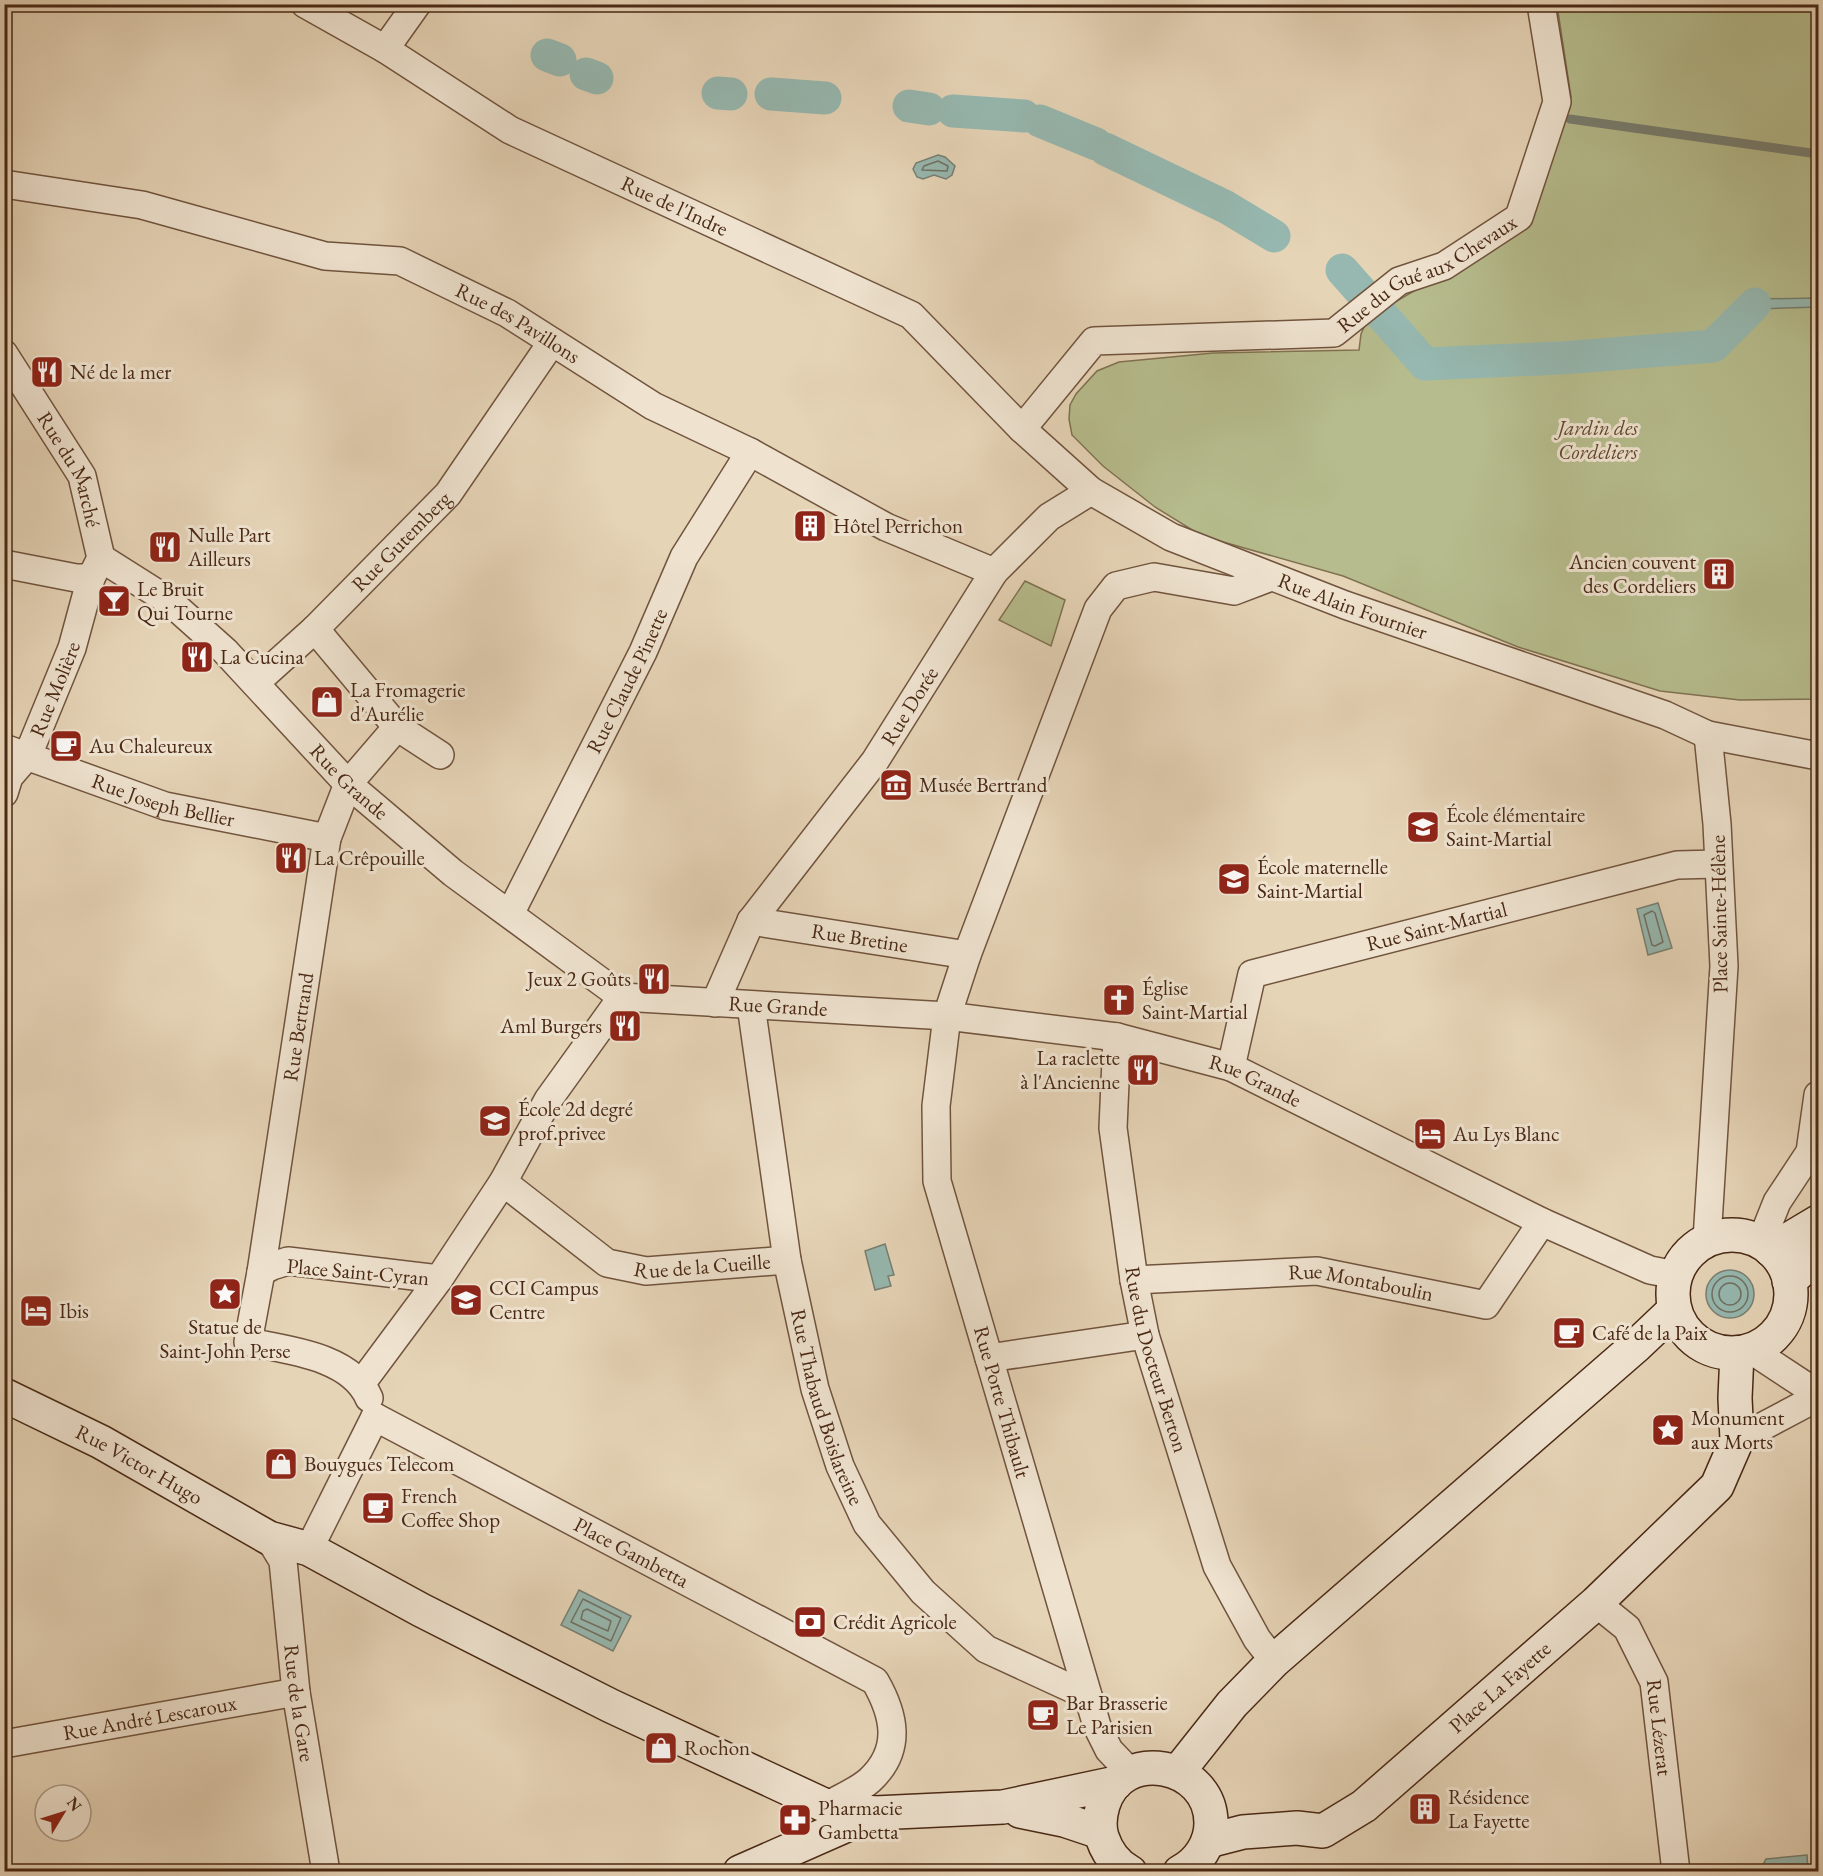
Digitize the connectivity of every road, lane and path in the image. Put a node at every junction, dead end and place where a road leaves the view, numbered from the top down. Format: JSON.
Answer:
{"nodes":[{"id":1,"x":305,"y":4,"type":"edge"},
{"id":2,"x":417,"y":4,"type":"edge"},
{"id":3,"x":1544,"y":7,"type":"edge"},
{"id":4,"x":385,"y":50,"type":"junction"},
{"id":5,"x":4,"y":184,"type":"edge"},
{"id":6,"x":552,"y":342,"type":"junction"},
{"id":7,"x":4,"y":354,"type":"edge"},
{"id":8,"x":1022,"y":429,"type":"junction"},
{"id":9,"x":750,"y":452,"type":"junction"},
{"id":10,"x":1090,"y":491,"type":"junction"},
{"id":11,"x":4,"y":564,"type":"edge"},
{"id":12,"x":96,"y":568,"type":"junction"},
{"id":13,"x":994,"y":572,"type":"junction"},
{"id":14,"x":1270,"y":577,"type":"junction"},
{"id":15,"x":315,"y":629,"type":"junction"},
{"id":16,"x":255,"y":683,"type":"junction"},
{"id":17,"x":397,"y":727,"type":"junction"},
{"id":18,"x":1708,"y":735,"type":"junction"},
{"id":19,"x":16,"y":752,"type":"edge"},
{"id":20,"x":440,"y":754,"type":"dead end"},
{"id":21,"x":1818,"y":756,"type":"edge"},
{"id":22,"x":348,"y":784,"type":"junction"},
{"id":23,"x":4,"y":793,"type":"edge"},
{"id":24,"x":327,"y":838,"type":"junction"},
{"id":25,"x":1718,"y":864,"type":"junction"},
{"id":26,"x":510,"y":914,"type":"junction"},
{"id":27,"x":751,"y":921,"type":"junction"},
{"id":28,"x":967,"y":955,"type":"junction"},
{"id":29,"x":622,"y":997,"type":"junction"},
{"id":30,"x":715,"y":1003,"type":"junction"},
{"id":31,"x":751,"y":1005,"type":"junction"},
{"id":32,"x":947,"y":1016,"type":"junction"},
{"id":33,"x":1117,"y":1037,"type":"junction"},
{"id":34,"x":1231,"y":1067,"type":"junction"},
{"id":35,"x":1818,"y":1095,"type":"edge"},
{"id":36,"x":1814,"y":1157,"type":"edge"},
{"id":37,"x":503,"y":1182,"type":"junction"},
{"id":38,"x":1542,"y":1222,"type":"junction"},
{"id":39,"x":1818,"y":1222,"type":"edge"},
{"id":40,"x":1707,"y":1240,"type":"junction"},
{"id":41,"x":1766,"y":1246,"type":"junction"},
{"id":42,"x":1818,"y":1256,"type":"edge"},
{"id":43,"x":787,"y":1260,"type":"junction"},
{"id":44,"x":261,"y":1272,"type":"junction"},
{"id":45,"x":1676,"y":1275,"type":"junction"},
{"id":46,"x":439,"y":1279,"type":"junction"},
{"id":47,"x":1134,"y":1280,"type":"junction"},
{"id":48,"x":1789,"y":1281,"type":"junction"},
{"id":49,"x":1674,"y":1310,"type":"junction"},
{"id":50,"x":1146,"y":1335,"type":"junction"},
{"id":51,"x":1744,"y":1351,"type":"junction"},
{"id":52,"x":382,"y":1355,"type":"junction"},
{"id":53,"x":989,"y":1358,"type":"junction"},
{"id":54,"x":322,"y":1361,"type":"junction"},
{"id":55,"x":361,"y":1384,"type":"junction"},
{"id":56,"x":4,"y":1395,"type":"edge"},
{"id":57,"x":1818,"y":1395,"type":"edge"},
{"id":58,"x":375,"y":1417,"type":"junction"},
{"id":59,"x":1737,"y":1440,"type":"junction"},
{"id":60,"x":270,"y":1538,"type":"junction"},
{"id":61,"x":309,"y":1548,"type":"junction"},
{"id":62,"x":1596,"y":1603,"type":"junction"},
{"id":63,"x":1274,"y":1660,"type":"junction"},
{"id":64,"x":296,"y":1692,"type":"junction"},
{"id":65,"x":1088,"y":1696,"type":"junction"},
{"id":66,"x":4,"y":1744,"type":"edge"},
{"id":67,"x":1178,"y":1772,"type":"junction"},
{"id":68,"x":1123,"y":1778,"type":"junction"},
{"id":69,"x":826,"y":1806,"type":"junction"},
{"id":70,"x":1003,"y":1808,"type":"junction"},
{"id":71,"x":875,"y":1813,"type":"junction"},
{"id":72,"x":1208,"y":1841,"type":"junction"},
{"id":73,"x":1114,"y":1858,"type":"edge"},
{"id":74,"x":326,"y":1872,"type":"edge"},
{"id":75,"x":740,"y":1872,"type":"edge"},
{"id":76,"x":1180,"y":1872,"type":"edge"},
{"id":77,"x":1676,"y":1872,"type":"edge"}],
"edges":[{"from":1,"to":4,"type":"street","name":"Rue de l'Indre"},
{"from":2,"to":4,"type":"street"},
{"from":3,"to":8,"type":"street","name":"Rue du Gué aux Chevaux"},
{"from":4,"to":8,"type":"street","name":"Rue de l'Indre"},
{"from":5,"to":6,"type":"street","name":"Rue des Pavillons"},
{"from":6,"to":9,"type":"street","name":"Rue des Pavillons"},
{"from":6,"to":15,"type":"street","name":"Rue Gutemberg"},
{"from":7,"to":12,"type":"street","name":"Rue du Marché"},
{"from":8,"to":10,"type":"street","name":"Rue Alain Fournier"},
{"from":9,"to":13,"type":"street","name":"Rue des Pavillons"},
{"from":9,"to":26,"type":"street","name":"Rue Claude Pinette"},
{"from":10,"to":13,"type":"street","name":"Rue Dorée"},
{"from":10,"to":14,"type":"street","name":"Rue Alain Fournier"},
{"from":11,"to":12,"type":"street","name":"Rue Grande"},
{"from":12,"to":16,"type":"street","name":"Rue Grande"},
{"from":12,"to":19,"type":"street","name":"Rue Molière"},
{"from":13,"to":27,"type":"street","name":"Rue Dorée"},
{"from":14,"to":18,"type":"street","name":"Rue Alain Fournier"},
{"from":14,"to":28,"type":"street","name":"Rue Porte Thibault"},
{"from":15,"to":16,"type":"street","name":"Rue Gutemberg"},
{"from":15,"to":17,"type":"street"},
{"from":16,"to":22,"type":"street","name":"Rue Grande"},
{"from":17,"to":20,"type":"street"},
{"from":17,"to":22,"type":"street"},
{"from":18,"to":21,"type":"street"},
{"from":18,"to":25,"type":"street","name":"Place Sainte-Hélène"},
{"from":19,"to":23,"type":"street","name":"Rue Molière"},
{"from":19,"to":24,"type":"street","name":"Rue Joseph Bellier"},
{"from":22,"to":24,"type":"street","name":"Rue Bertrand"},
{"from":22,"to":26,"type":"street","name":"Rue Grande"},
{"from":24,"to":44,"type":"street","name":"Rue Bertrand"},
{"from":25,"to":34,"type":"street","name":"Rue Saint-Martial"},
{"from":25,"to":40,"type":"street","name":"Place Sainte-Hélène"},
{"from":26,"to":29,"type":"street","name":"Rue Grande"},
{"from":27,"to":28,"type":"street","name":"Rue Bretine"},
{"from":27,"to":30,"type":"street","name":"Rue Dorée"},
{"from":28,"to":32,"type":"street","name":"Rue Porte Thibault"},
{"from":29,"to":30,"type":"street","name":"Rue Grande"},
{"from":29,"to":37,"type":"street"},
{"from":30,"to":31,"type":"street","name":"Rue Grande"},
{"from":31,"to":32,"type":"street","name":"Rue Grande"},
{"from":31,"to":43,"type":"street","name":"Rue Thabaud Boislareine"},
{"from":32,"to":33,"type":"street","name":"Rue Grande"},
{"from":32,"to":53,"type":"street","name":"Rue Porte Thibault"},
{"from":33,"to":34,"type":"street","name":"Rue Grande"},
{"from":33,"to":47,"type":"street","name":"Rue du Docteur Berton"},
{"from":34,"to":38,"type":"street","name":"Rue Grande"},
{"from":35,"to":36,"type":"street"},
{"from":36,"to":41,"type":"street"},
{"from":37,"to":43,"type":"street","name":"Rue de la Cueille"},
{"from":37,"to":46,"type":"street"},
{"from":38,"to":45,"type":"street","name":"Rue Grande"},
{"from":38,"to":47,"type":"street","name":"Rue Montaboulin"},
{"from":39,"to":41,"type":"main road"},
{"from":40,"to":41,"type":"main road"},
{"from":40,"to":45,"type":"main road"},
{"from":41,"to":48,"type":"main road"},
{"from":42,"to":48,"type":"main road"},
{"from":43,"to":65,"type":"street","name":"Rue Thabaud Boislareine"},
{"from":44,"to":46,"type":"street","name":"Place Saint-Cyran"},
{"from":44,"to":54,"type":"street","name":"Place Saint-Cyran"},
{"from":45,"to":49,"type":"main road"},
{"from":46,"to":52,"type":"street","name":"Place Saint-Cyran"},
{"from":47,"to":50,"type":"street","name":"Rue du Docteur Berton"},
{"from":48,"to":51,"type":"main road"},
{"from":49,"to":51,"type":"main road"},
{"from":49,"to":63,"type":"main road"},
{"from":50,"to":53,"type":"street"},
{"from":50,"to":63,"type":"street","name":"Rue du Docteur Berton"},
{"from":51,"to":57,"type":"street"},
{"from":51,"to":59,"type":"main road","name":"Place La Fayette"},
{"from":52,"to":54,"type":"street","name":"Place Saint-Cyran"},
{"from":52,"to":55,"type":"street","name":"Place Saint-Cyran"},
{"from":53,"to":65,"type":"street","name":"Rue Porte Thibault"},
{"from":54,"to":55,"type":"street","name":"Place Saint-Cyran"},
{"from":55,"to":58,"type":"street"},
{"from":56,"to":60,"type":"main road","name":"Rue Victor Hugo"},
{"from":57,"to":59,"type":"street"},
{"from":58,"to":61,"type":"street"},
{"from":58,"to":69,"type":"street","name":"Place Gambetta"},
{"from":59,"to":62,"type":"main road","name":"Place La Fayette"},
{"from":60,"to":61,"type":"main road"},
{"from":60,"to":64,"type":"street","name":"Rue de la Gare"},
{"from":61,"to":69,"type":"main road"},
{"from":62,"to":72,"type":"main road","name":"Place La Fayette"},
{"from":62,"to":77,"type":"street","name":"Rue Lézerat"},
{"from":63,"to":67,"type":"main road"},
{"from":64,"to":66,"type":"street","name":"Rue André Lescaroux"},
{"from":64,"to":74,"type":"street","name":"Rue de la Gare"},
{"from":65,"to":68,"type":"street","name":"Rue Porte Thibault"},
{"from":67,"to":68,"type":"main road"},
{"from":67,"to":72,"type":"main road"},
{"from":68,"to":70,"type":"main road"},
{"from":68,"to":73,"type":"main road"},
{"from":69,"to":71,"type":"main road"},
{"from":70,"to":71,"type":"main road"},
{"from":70,"to":73,"type":"main road"},
{"from":71,"to":75,"type":"main road"},
{"from":72,"to":76,"type":"main road"}]}
